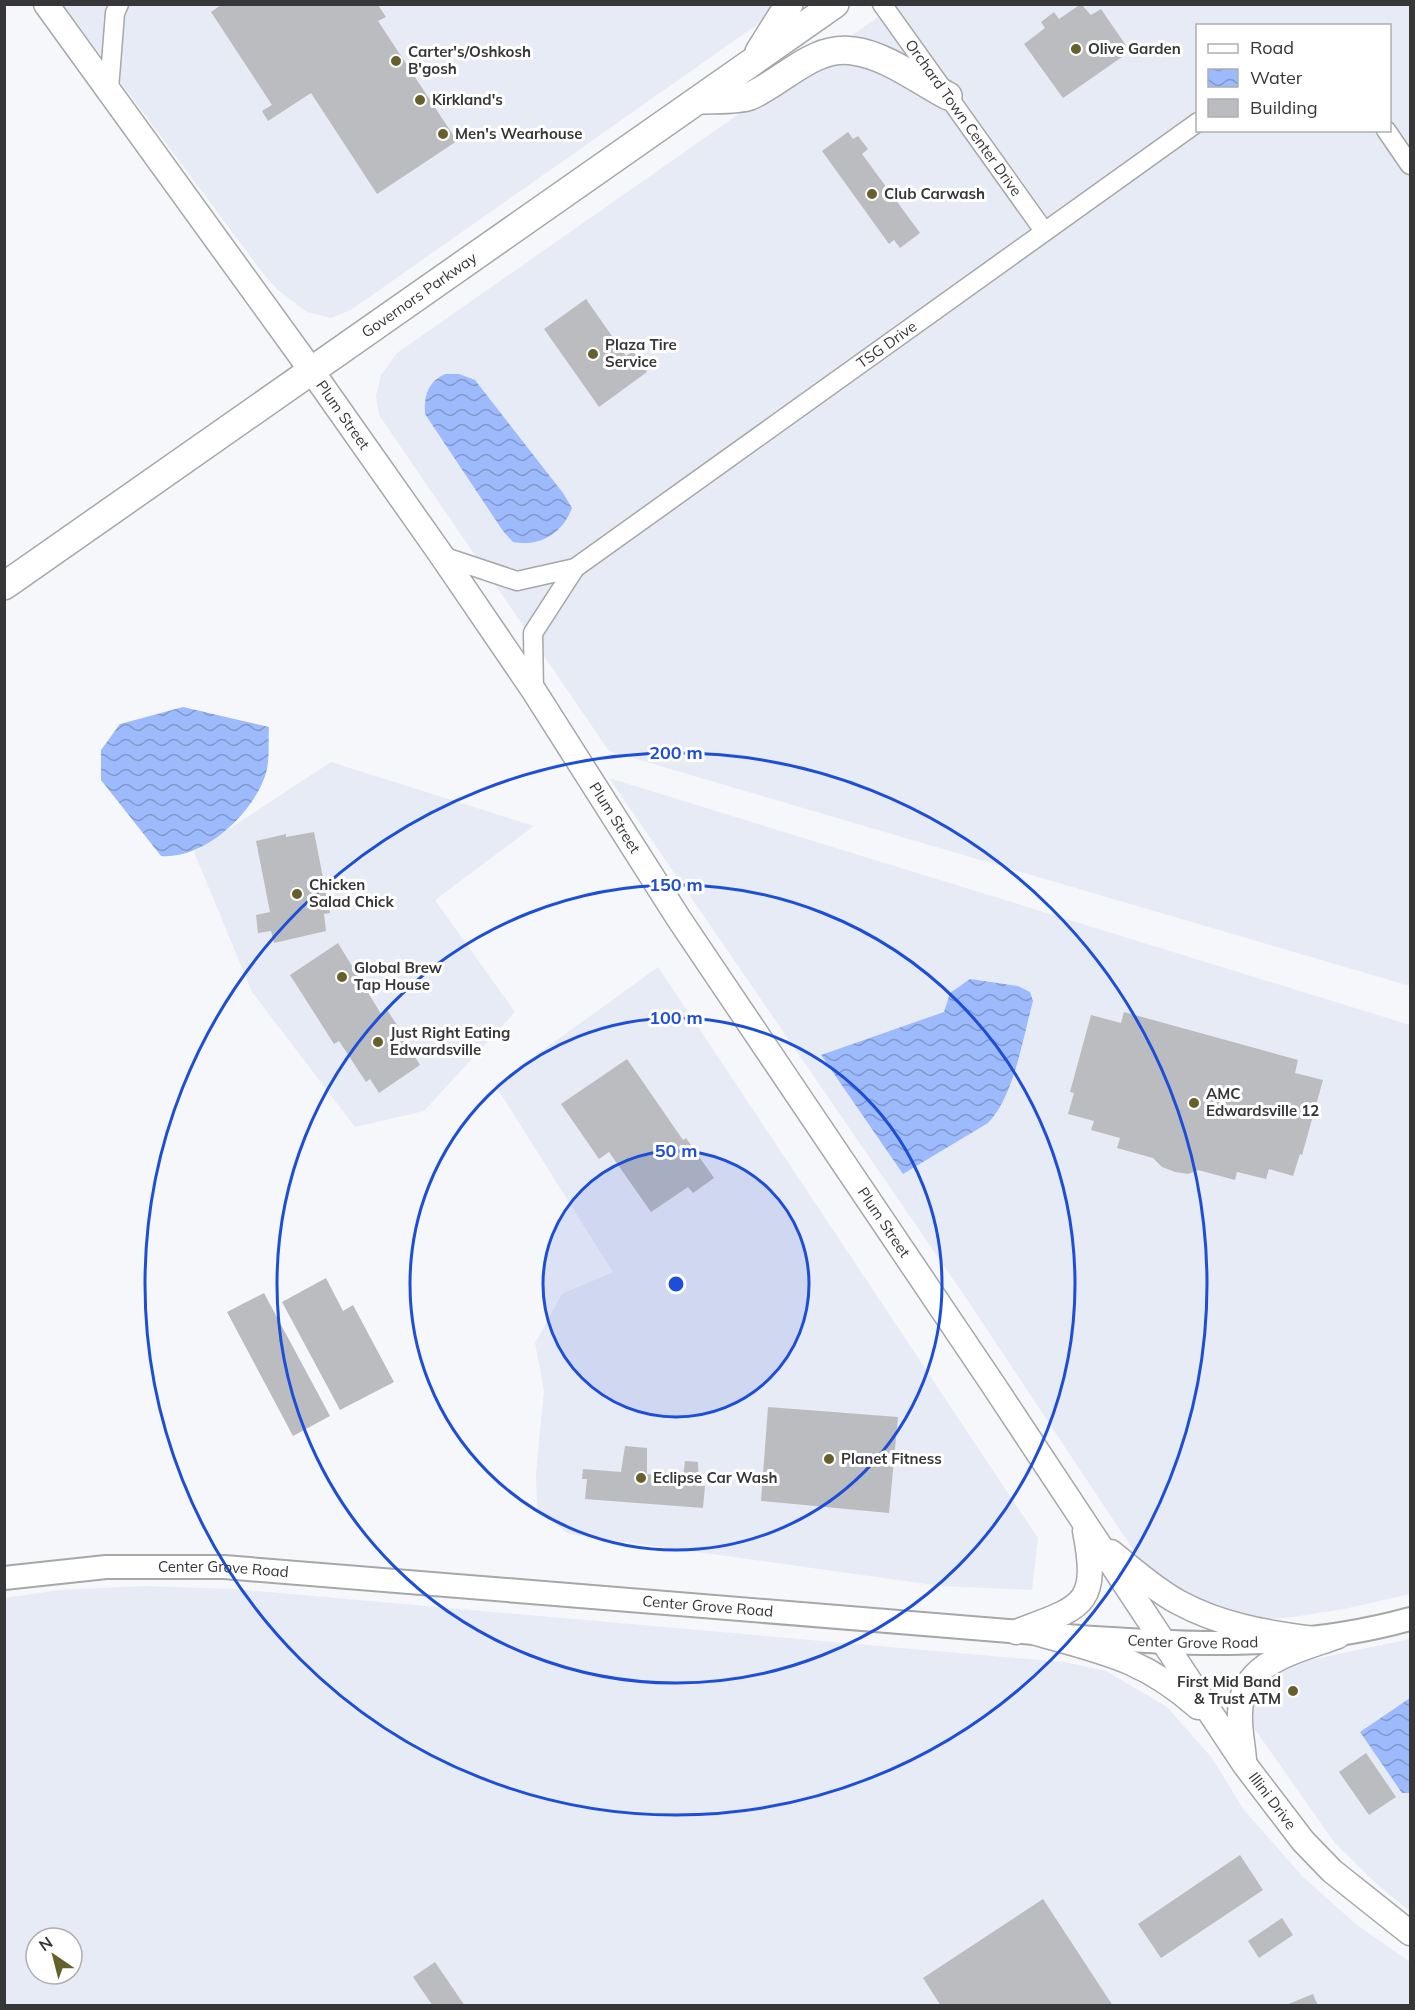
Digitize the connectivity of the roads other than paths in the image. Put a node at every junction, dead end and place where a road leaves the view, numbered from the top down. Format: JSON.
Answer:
{"nodes":[{"id":1,"x":119,"y":4,"type":"edge"},
{"id":2,"x":789,"y":4,"type":"edge"},
{"id":3,"x":835,"y":4,"type":"edge"},
{"id":4,"x":882,"y":4,"type":"edge"},
{"id":5,"x":50,"y":5,"type":"edge"},
{"id":6,"x":753,"y":62,"type":"junction"},
{"id":7,"x":109,"y":89,"type":"junction"},
{"id":8,"x":948,"y":96,"type":"junction"},
{"id":9,"x":698,"y":100,"type":"junction"},
{"id":10,"x":1196,"y":123,"type":"edge"},
{"id":11,"x":1387,"y":132,"type":"edge"},
{"id":12,"x":1410,"y":165,"type":"edge"},
{"id":13,"x":1044,"y":231,"type":"junction"},
{"id":14,"x":311,"y":370,"type":"junction"},
{"id":15,"x":442,"y":556,"type":"junction"},
{"id":16,"x":575,"y":568,"type":"junction"},
{"id":17,"x":4,"y":586,"type":"edge"},
{"id":18,"x":534,"y":692,"type":"junction"},
{"id":19,"x":1089,"y":1531,"type":"junction"},
{"id":20,"x":4,"y":1578,"type":"edge"},
{"id":21,"x":1410,"y":1619,"type":"edge"},
{"id":22,"x":1026,"y":1633,"type":"junction"},
{"id":23,"x":1338,"y":1636,"type":"junction"},
{"id":24,"x":1314,"y":1639,"type":"junction"},
{"id":25,"x":1163,"y":1643,"type":"junction"},
{"id":26,"x":1245,"y":1765,"type":"junction"},
{"id":27,"x":1410,"y":1933,"type":"edge"}],
"edges":[{"from":1,"to":7,"type":"street"},
{"from":2,"to":6,"type":"main road"},
{"from":3,"to":6,"type":"main road","name":"Governors Parkway"},
{"from":4,"to":8,"type":"street","name":"Orchard Town Center Drive"},
{"from":5,"to":7,"type":"main road","name":"Plum Street"},
{"from":6,"to":9,"type":"main road","name":"Governors Parkway"},
{"from":7,"to":14,"type":"main road","name":"Plum Street"},
{"from":8,"to":9,"type":"main road"},
{"from":8,"to":13,"type":"street","name":"Orchard Town Center Drive"},
{"from":9,"to":14,"type":"main road","name":"Governors Parkway"},
{"from":10,"to":13,"type":"street","name":"TSG Drive"},
{"from":11,"to":12,"type":"street"},
{"from":13,"to":16,"type":"street","name":"TSG Drive"},
{"from":14,"to":15,"type":"main road","name":"Plum Street"},
{"from":14,"to":17,"type":"main road","name":"Governors Parkway"},
{"from":15,"to":16,"type":"street","name":"TSG Drive"},
{"from":15,"to":18,"type":"main road","name":"Plum Street"},
{"from":16,"to":18,"type":"street","name":"TSG Drive"},
{"from":18,"to":19,"type":"main road","name":"Plum Street"},
{"from":19,"to":22,"type":"main road"},
{"from":19,"to":24,"type":"main road"},
{"from":19,"to":25,"type":"main road","name":"Plum Street"},
{"from":20,"to":22,"type":"street","name":"Center Grove Road"},
{"from":21,"to":23,"type":"street","name":"Center Grove Road"},
{"from":22,"to":25,"type":"street","name":"Center Grove Road"},
{"from":22,"to":26,"type":"main road"},
{"from":23,"to":24,"type":"street","name":"Center Grove Road"},
{"from":23,"to":26,"type":"main road"},
{"from":24,"to":25,"type":"street","name":"Center Grove Road"},
{"from":25,"to":26,"type":"main road","name":"Illini Drive"},
{"from":26,"to":27,"type":"main road","name":"Illini Drive"}]}
